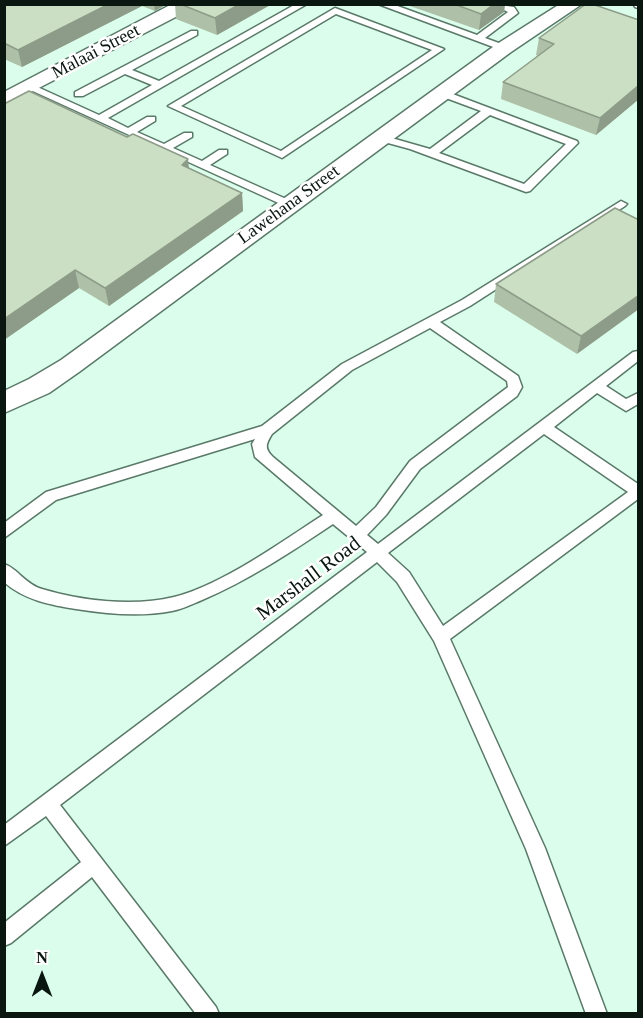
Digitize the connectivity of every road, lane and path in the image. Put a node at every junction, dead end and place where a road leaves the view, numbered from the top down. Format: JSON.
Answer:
{"nodes":[{"id":1,"x":188,"y":4,"type":"edge"},
{"id":2,"x":303,"y":4,"type":"edge"},
{"id":3,"x":496,"y":4,"type":"edge"},
{"id":4,"x":570,"y":5,"type":"edge"},
{"id":5,"x":378,"y":13,"type":"edge"},
{"id":6,"x":415,"y":29,"type":"junction"},
{"id":7,"x":194,"y":33,"type":"edge"},
{"id":8,"x":478,"y":39,"type":"junction"},
{"id":9,"x":504,"y":48,"type":"junction"},
{"id":10,"x":125,"y":70,"type":"junction"},
{"id":11,"x":160,"y":85,"type":"junction"},
{"id":12,"x":29,"y":87,"type":"junction"},
{"id":13,"x":442,"y":93,"type":"junction"},
{"id":14,"x":79,"y":94,"type":"dead end"},
{"id":15,"x":4,"y":100,"type":"edge"},
{"id":16,"x":487,"y":112,"type":"junction"},
{"id":17,"x":99,"y":119,"type":"junction"},
{"id":18,"x":151,"y":119,"type":"dead end"},
{"id":19,"x":129,"y":132,"type":"junction"},
{"id":20,"x":188,"y":135,"type":"dead end"},
{"id":21,"x":381,"y":138,"type":"junction"},
{"id":22,"x":165,"y":148,"type":"junction"},
{"id":23,"x":223,"y":152,"type":"dead end"},
{"id":24,"x":430,"y":154,"type":"junction"},
{"id":25,"x":202,"y":165,"type":"junction"},
{"id":26,"x":289,"y":204,"type":"junction"},
{"id":27,"x":621,"y":204,"type":"dead end"},
{"id":28,"x":431,"y":322,"type":"junction"},
{"id":29,"x":639,"y":355,"type":"edge"},
{"id":30,"x":597,"y":387,"type":"junction"},
{"id":31,"x":639,"y":398,"type":"edge"},
{"id":32,"x":4,"y":403,"type":"edge"},
{"id":33,"x":544,"y":427,"type":"junction"},
{"id":34,"x":267,"y":430,"type":"junction"},
{"id":35,"x":639,"y":491,"type":"edge"},
{"id":36,"x":333,"y":516,"type":"junction"},
{"id":37,"x":4,"y":532,"type":"edge"},
{"id":38,"x":357,"y":535,"type":"junction"},
{"id":39,"x":378,"y":553,"type":"junction"},
{"id":40,"x":4,"y":570,"type":"edge"},
{"id":41,"x":441,"y":637,"type":"junction"},
{"id":42,"x":48,"y":804,"type":"junction"},
{"id":43,"x":4,"y":837,"type":"edge"},
{"id":44,"x":94,"y":864,"type":"junction"},
{"id":45,"x":4,"y":936,"type":"edge"},
{"id":46,"x":209,"y":1014,"type":"edge"},
{"id":47,"x":597,"y":1014,"type":"edge"}],
"edges":[{"from":1,"to":12,"type":"street","name":"Malaai Street"},
{"from":2,"to":11,"type":"lane"},
{"from":3,"to":8,"type":"lane"},
{"from":4,"to":9,"type":"street","name":"Lawehana Street"},
{"from":5,"to":6,"type":"lane"},
{"from":5,"to":6,"type":"lane"},
{"from":5,"to":6,"type":"lane"},
{"from":6,"to":8,"type":"lane"},
{"from":7,"to":10,"type":"lane"},
{"from":8,"to":9,"type":"lane"},
{"from":9,"to":13,"type":"street","name":"Lawehana Street"},
{"from":10,"to":11,"type":"lane"},
{"from":10,"to":14,"type":"lane"},
{"from":11,"to":17,"type":"lane"},
{"from":12,"to":15,"type":"street","name":"Malaai Street"},
{"from":12,"to":17,"type":"lane"},
{"from":13,"to":16,"type":"lane"},
{"from":13,"to":21,"type":"street","name":"Lawehana Street"},
{"from":16,"to":24,"type":"lane"},
{"from":16,"to":24,"type":"lane"},
{"from":17,"to":19,"type":"lane"},
{"from":18,"to":19,"type":"lane"},
{"from":19,"to":22,"type":"lane"},
{"from":20,"to":22,"type":"lane"},
{"from":21,"to":24,"type":"lane"},
{"from":21,"to":26,"type":"street","name":"Lawehana Street"},
{"from":22,"to":25,"type":"lane"},
{"from":23,"to":25,"type":"lane"},
{"from":25,"to":26,"type":"lane"},
{"from":26,"to":32,"type":"street","name":"Lawehana Street"},
{"from":27,"to":28,"type":"lane"},
{"from":28,"to":34,"type":"lane"},
{"from":28,"to":38,"type":"lane"},
{"from":29,"to":30,"type":"lane","name":"Marshall Road"},
{"from":30,"to":31,"type":"lane"},
{"from":30,"to":33,"type":"lane","name":"Marshall Road"},
{"from":33,"to":35,"type":"lane"},
{"from":33,"to":39,"type":"lane","name":"Marshall Road"},
{"from":34,"to":36,"type":"lane"},
{"from":34,"to":37,"type":"lane"},
{"from":35,"to":41,"type":"lane"},
{"from":36,"to":38,"type":"lane"},
{"from":36,"to":40,"type":"lane"},
{"from":38,"to":39,"type":"lane"},
{"from":39,"to":41,"type":"lane"},
{"from":39,"to":42,"type":"lane","name":"Marshall Road"},
{"from":41,"to":47,"type":"lane"},
{"from":42,"to":43,"type":"lane","name":"Marshall Road"},
{"from":42,"to":44,"type":"lane"},
{"from":44,"to":45,"type":"lane"},
{"from":44,"to":46,"type":"lane"}]}
